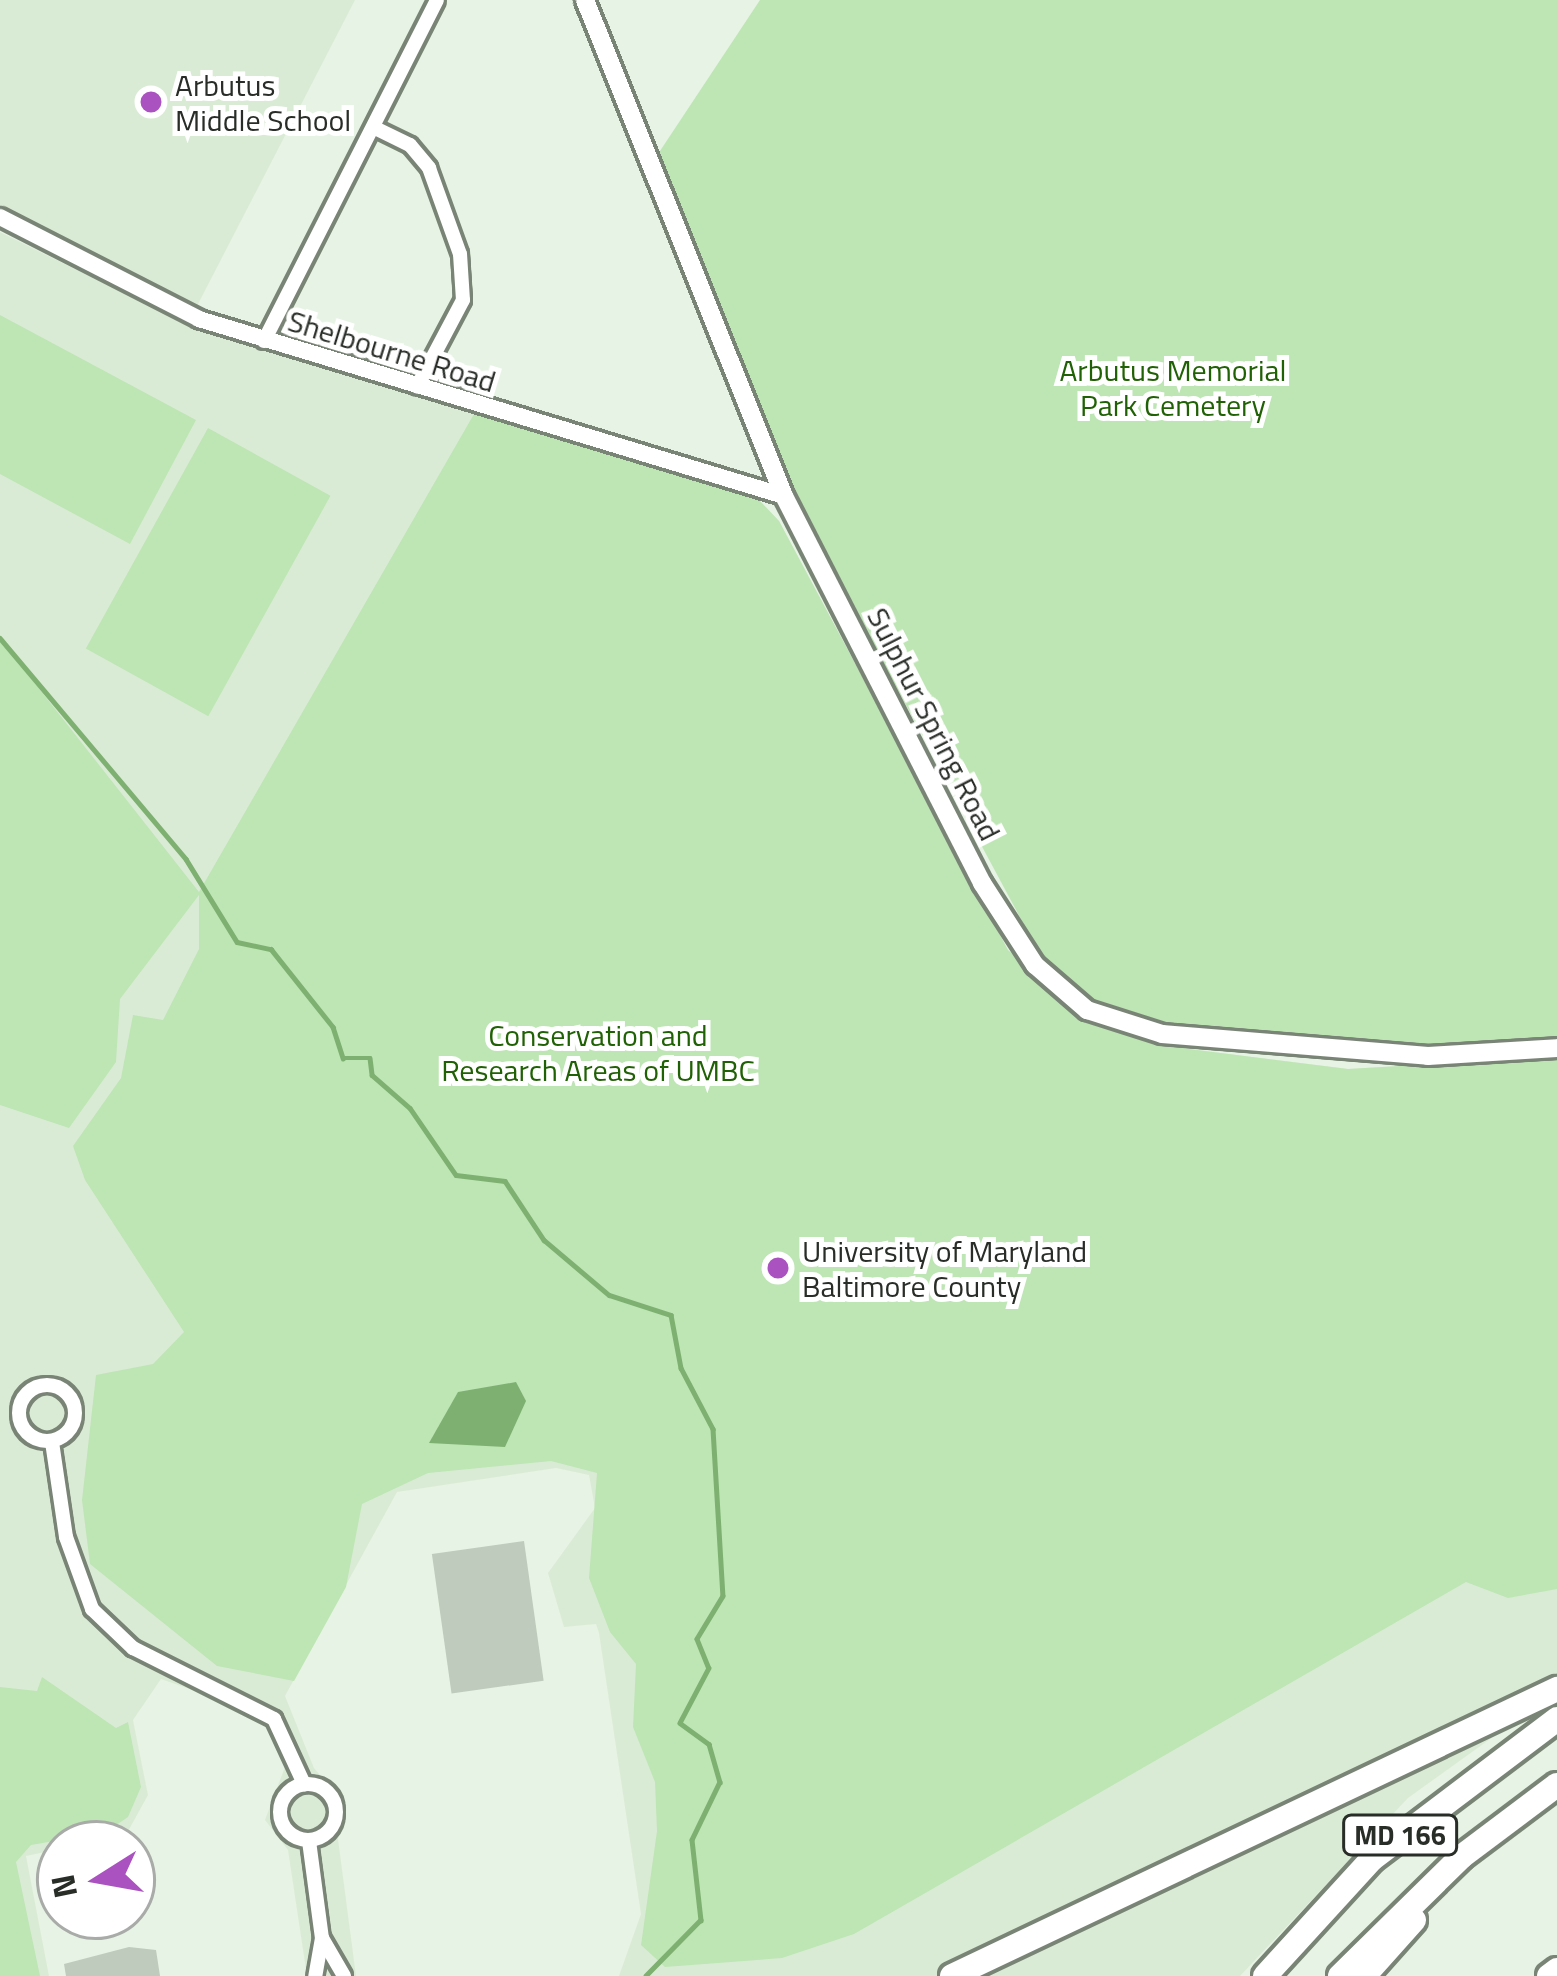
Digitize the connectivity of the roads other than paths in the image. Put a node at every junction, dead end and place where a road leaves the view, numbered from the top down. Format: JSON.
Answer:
{"nodes":[{"id":1,"x":437,"y":0,"type":"edge"},
{"id":2,"x":585,"y":0,"type":"edge"},
{"id":3,"x":375,"y":128,"type":"junction"},
{"id":4,"x":0,"y":218,"type":"edge"},
{"id":5,"x":264,"y":340,"type":"junction"},
{"id":6,"x":417,"y":387,"type":"junction"},
{"id":7,"x":784,"y":496,"type":"junction"},
{"id":8,"x":1557,"y":1048,"type":"edge"},
{"id":9,"x":52,"y":1442,"type":"junction"},
{"id":10,"x":1557,"y":1688,"type":"edge"},
{"id":11,"x":1557,"y":1719,"type":"edge"},
{"id":12,"x":304,"y":1784,"type":"junction"},
{"id":13,"x":1557,"y":1786,"type":"edge"},
{"id":14,"x":1557,"y":1801,"type":"edge"},
{"id":15,"x":309,"y":1840,"type":"junction"},
{"id":16,"x":322,"y":1938,"type":"junction"},
{"id":17,"x":1557,"y":1970,"type":"edge"},
{"id":18,"x":316,"y":1976,"type":"edge"},
{"id":19,"x":344,"y":1976,"type":"edge"},
{"id":20,"x":952,"y":1976,"type":"edge"},
{"id":21,"x":1265,"y":1976,"type":"edge"},
{"id":22,"x":1340,"y":1976,"type":"edge"},
{"id":23,"x":1364,"y":1976,"type":"edge"},
{"id":24,"x":1549,"y":1976,"type":"edge"}],
"edges":[{"from":1,"to":3,"type":"street"},
{"from":2,"to":7,"type":"main road","name":"Sulphur Spring Road"},
{"from":3,"to":5,"type":"street"},
{"from":3,"to":6,"type":"street"},
{"from":4,"to":5,"type":"street","name":"Shelbourne Road"},
{"from":5,"to":6,"type":"street","name":"Shelbourne Road"},
{"from":6,"to":7,"type":"street","name":"Shelbourne Road"},
{"from":7,"to":8,"type":"main road","name":"Sulphur Spring Road"},
{"from":9,"to":9,"type":"street"},
{"from":9,"to":12,"type":"street"},
{"from":10,"to":20,"type":"highway"},
{"from":11,"to":21,"type":"highway","number":"MD 166"},
{"from":12,"to":15,"type":"street"},
{"from":12,"to":15,"type":"street"},
{"from":13,"to":22,"type":"highway"},
{"from":14,"to":23,"type":"highway","number":"MD 166"},
{"from":15,"to":16,"type":"street"},
{"from":16,"to":18,"type":"street"},
{"from":16,"to":19,"type":"street"},
{"from":17,"to":24,"type":"highway"}]}
